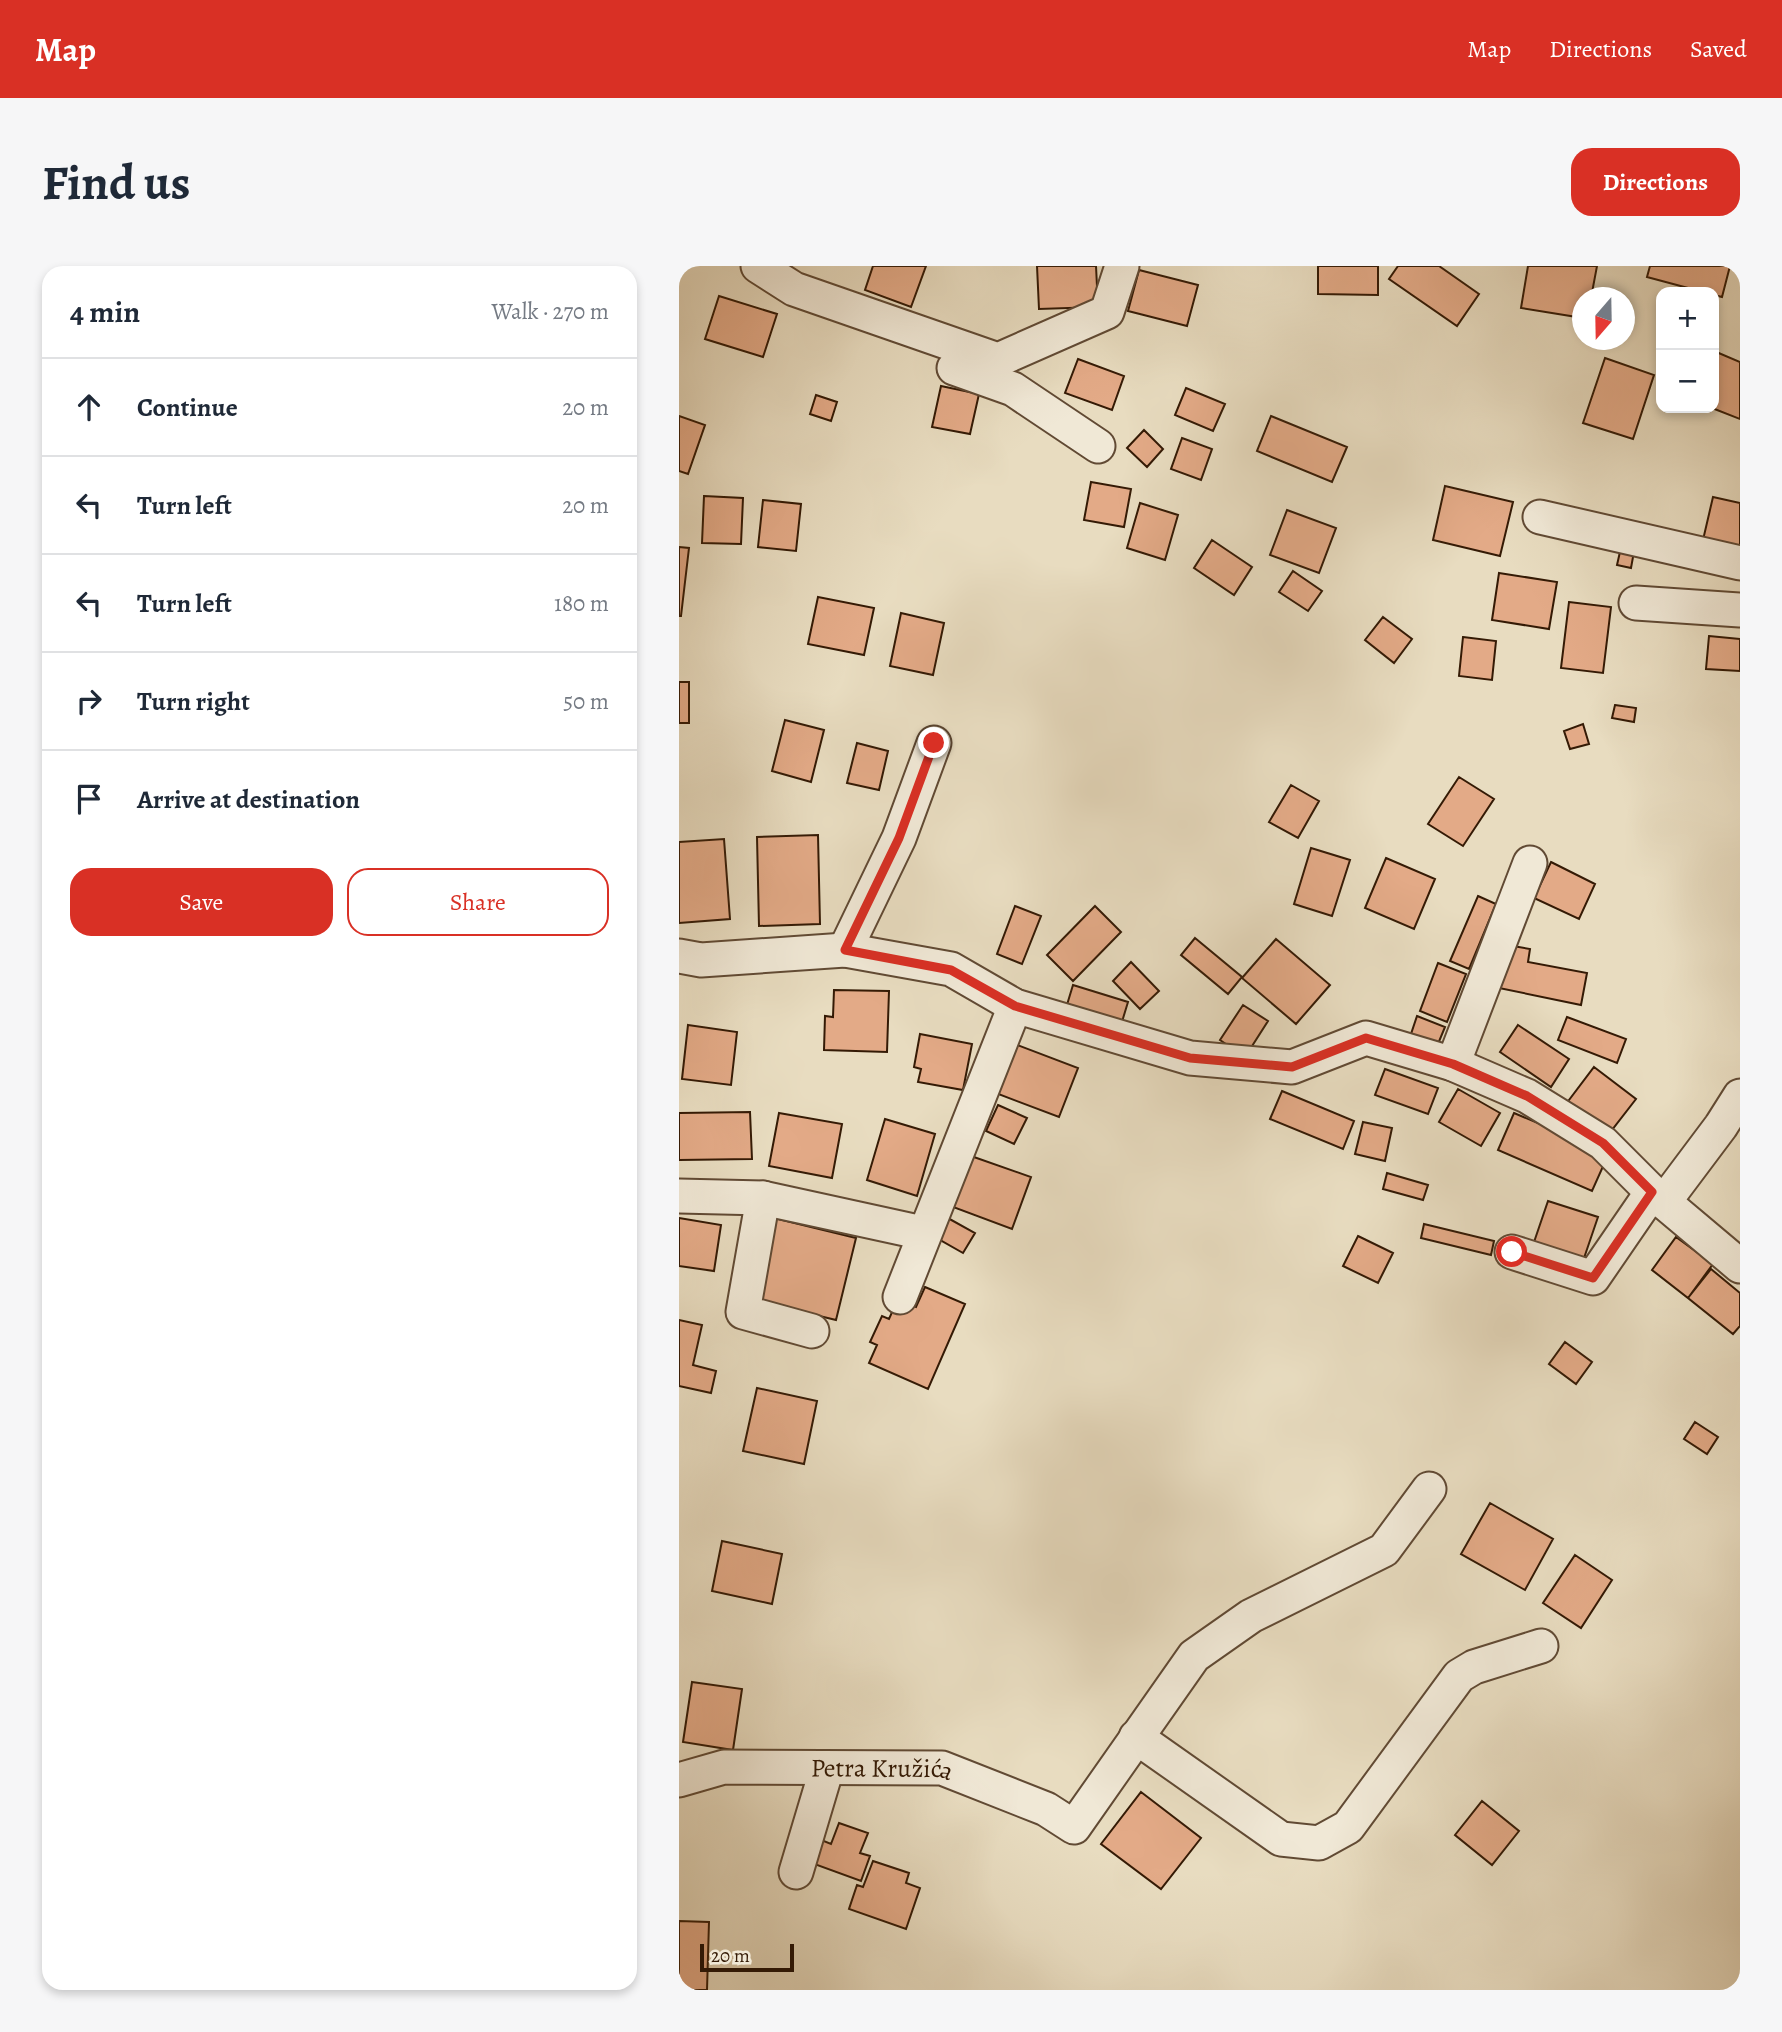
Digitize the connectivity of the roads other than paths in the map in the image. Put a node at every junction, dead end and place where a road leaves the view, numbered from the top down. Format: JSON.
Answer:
{"nodes":[{"id":1,"x":758,"y":266,"type":"edge"},
{"id":2,"x":1122,"y":266,"type":"edge"},
{"id":3,"x":795,"y":289,"type":"junction"},
{"id":4,"x":1098,"y":446,"type":"dead end"},
{"id":5,"x":1540,"y":517,"type":"dead end"},
{"id":6,"x":1740,"y":563,"type":"edge"},
{"id":7,"x":1636,"y":603,"type":"dead end"},
{"id":8,"x":1740,"y":610,"type":"edge"},
{"id":9,"x":934,"y":743,"type":"dead end"},
{"id":10,"x":1530,"y":863,"type":"dead end"},
{"id":11,"x":845,"y":950,"type":"junction"},
{"id":12,"x":679,"y":956,"type":"edge"},
{"id":13,"x":1015,"y":1006,"type":"junction"},
{"id":14,"x":1453,"y":1064,"type":"junction"},
{"id":15,"x":1740,"y":1096,"type":"edge"},
{"id":16,"x":679,"y":1196,"type":"edge"},
{"id":17,"x":1658,"y":1197,"type":"junction"},
{"id":18,"x":763,"y":1198,"type":"junction"},
{"id":19,"x":914,"y":1231,"type":"dead end"},
{"id":20,"x":1512,"y":1252,"type":"dead end"},
{"id":21,"x":1740,"y":1266,"type":"edge"},
{"id":22,"x":900,"y":1297,"type":"dead end"},
{"id":23,"x":812,"y":1331,"type":"dead end"},
{"id":24,"x":1429,"y":1489,"type":"dead end"},
{"id":25,"x":1541,"y":1646,"type":"dead end"},
{"id":26,"x":1136,"y":1737,"type":"junction"},
{"id":27,"x":827,"y":1768,"type":"junction"},
{"id":28,"x":679,"y":1780,"type":"edge"},
{"id":29,"x":796,"y":1872,"type":"dead end"}],
"edges":[{"from":1,"to":3,"type":"street"},
{"from":2,"to":3,"type":"street"},
{"from":3,"to":4,"type":"street"},
{"from":5,"to":6,"type":"street"},
{"from":7,"to":8,"type":"street"},
{"from":9,"to":11,"type":"street"},
{"from":10,"to":14,"type":"street"},
{"from":11,"to":12,"type":"street"},
{"from":11,"to":13,"type":"street"},
{"from":13,"to":14,"type":"street"},
{"from":13,"to":22,"type":"street"},
{"from":14,"to":17,"type":"street"},
{"from":15,"to":17,"type":"street"},
{"from":16,"to":18,"type":"street"},
{"from":17,"to":20,"type":"street"},
{"from":17,"to":21,"type":"street"},
{"from":18,"to":19,"type":"street"},
{"from":18,"to":23,"type":"street"},
{"from":24,"to":26,"type":"street"},
{"from":25,"to":26,"type":"street"},
{"from":26,"to":27,"type":"street","name":"Petra Kružića"},
{"from":27,"to":28,"type":"street","name":"Petra Kružića"},
{"from":27,"to":29,"type":"street"}]}
